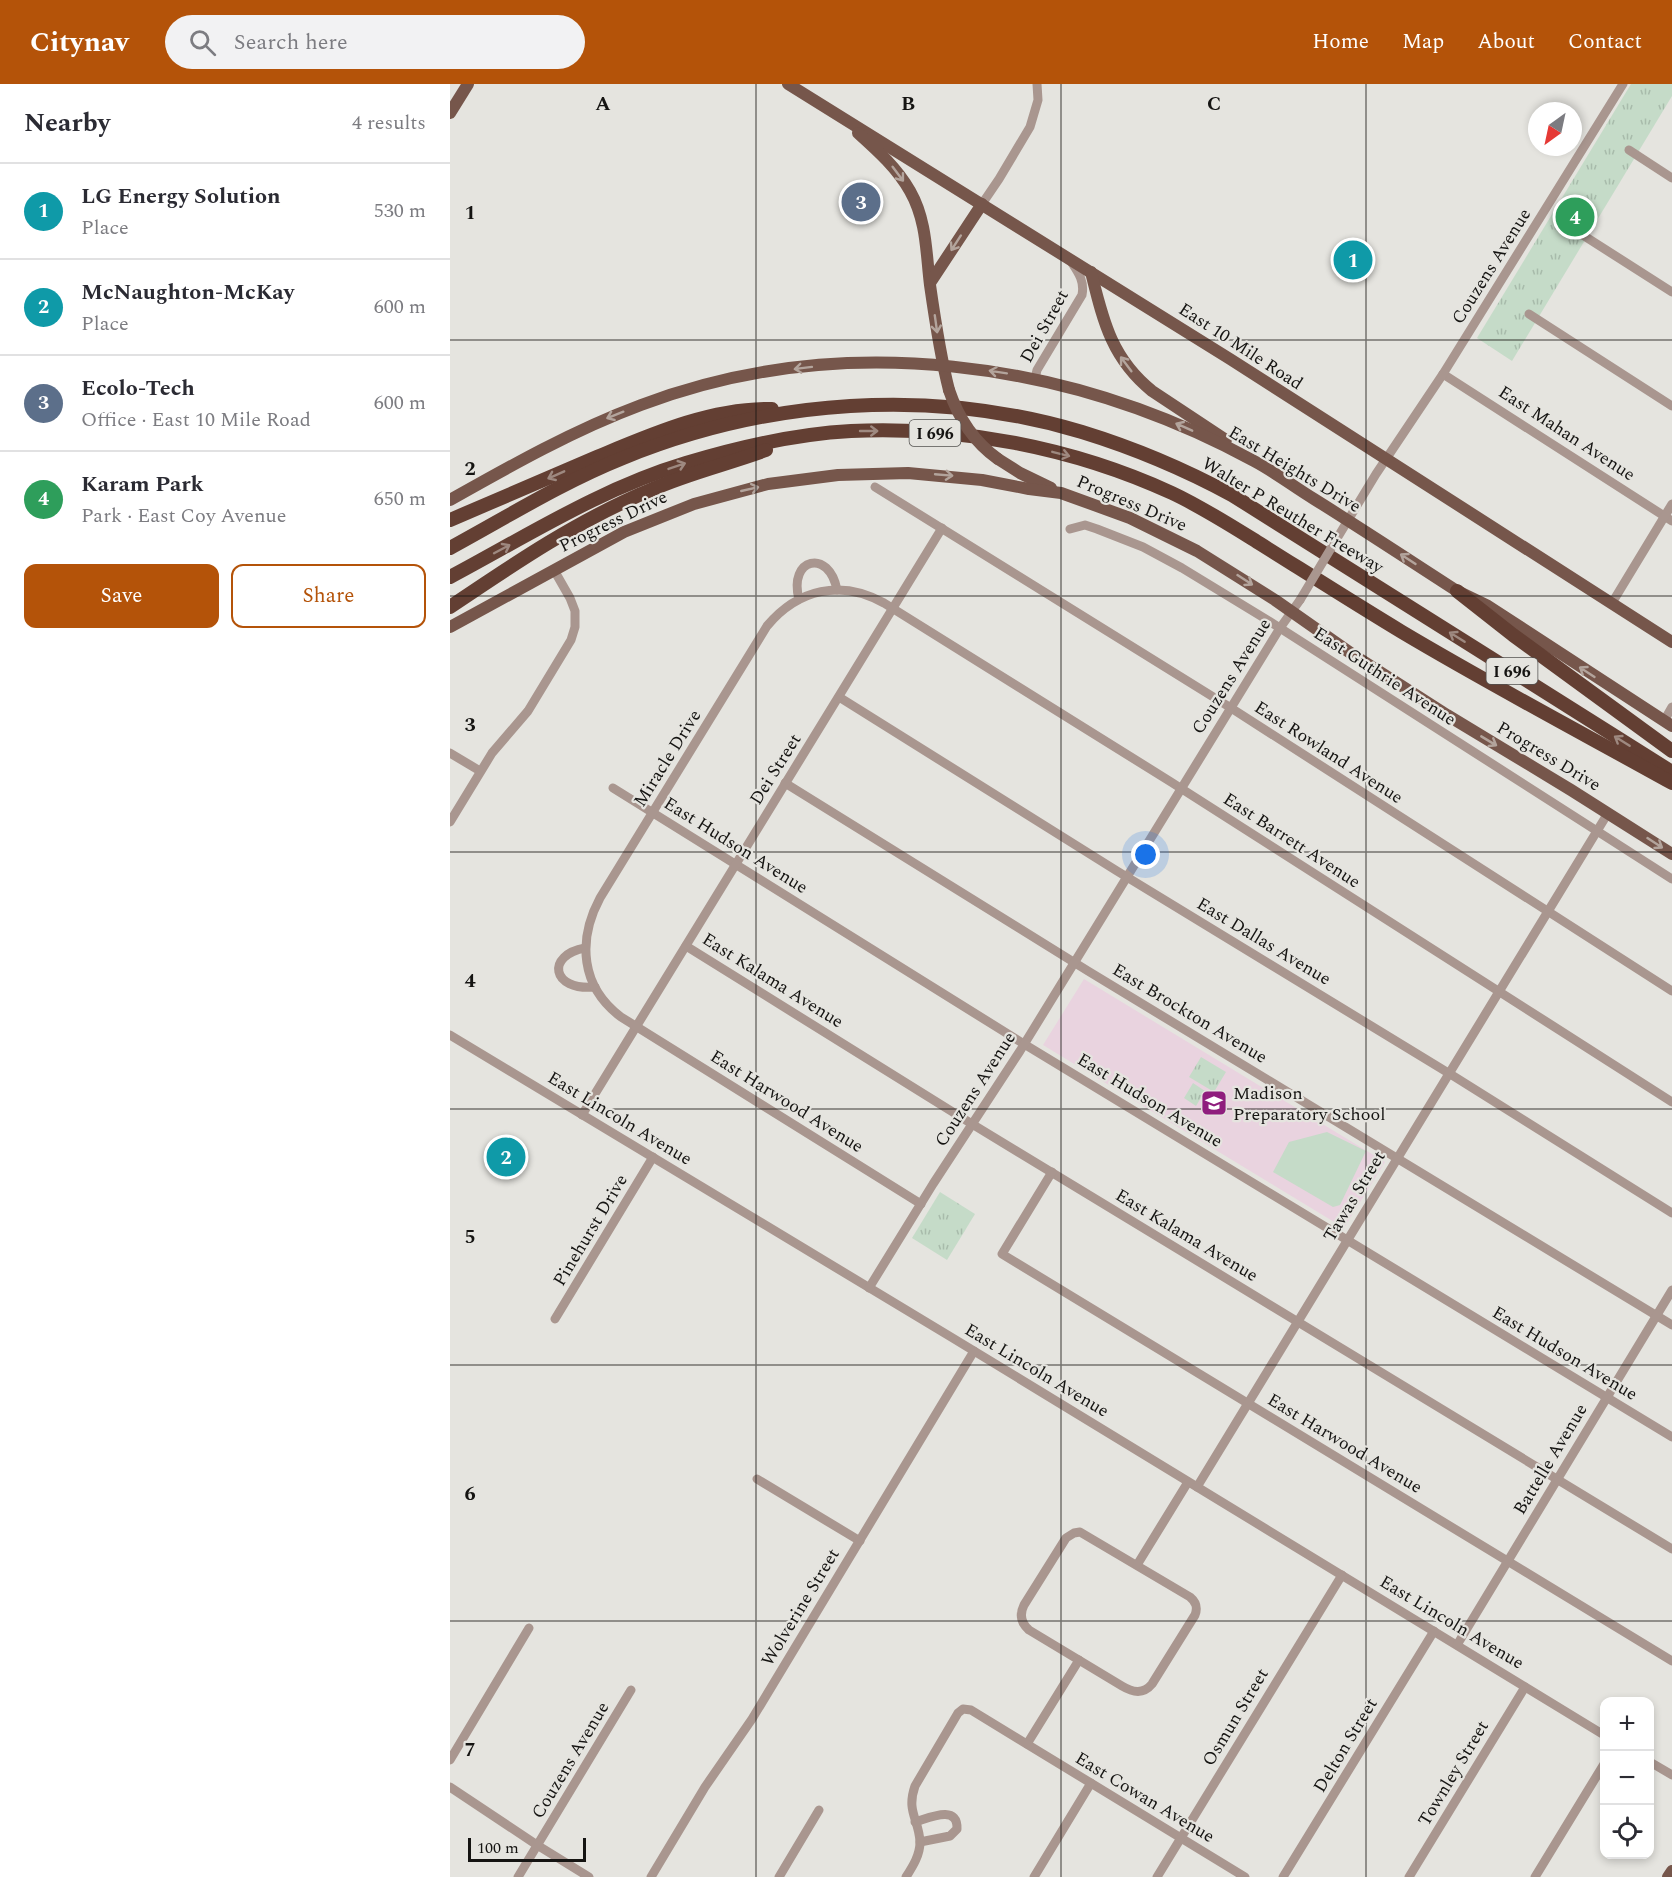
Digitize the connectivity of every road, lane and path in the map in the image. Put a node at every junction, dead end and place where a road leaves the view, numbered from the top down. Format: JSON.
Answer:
{"nodes":[{"id":1,"x":468,"y":84,"type":"edge"},
{"id":2,"x":788,"y":84,"type":"edge"},
{"id":3,"x":1037,"y":84,"type":"edge"},
{"id":4,"x":1623,"y":84,"type":"edge"},
{"id":5,"x":450,"y":113,"type":"edge"},
{"id":6,"x":842,"y":118,"type":"junction"},
{"id":7,"x":1629,"y":150,"type":"dead end"},
{"id":8,"x":1672,"y":178,"type":"edge"},
{"id":9,"x":982,"y":204,"type":"junction"},
{"id":10,"x":1578,"y":232,"type":"dead end"},
{"id":11,"x":1068,"y":258,"type":"junction"},
{"id":12,"x":1091,"y":272,"type":"junction"},
{"id":13,"x":930,"y":283,"type":"junction"},
{"id":14,"x":1672,"y":292,"type":"edge"},
{"id":15,"x":1529,"y":314,"type":"dead end"},
{"id":16,"x":943,"y":366,"type":"junction"},
{"id":17,"x":1443,"y":374,"type":"junction"},
{"id":18,"x":1035,"y":379,"type":"junction"},
{"id":19,"x":1672,"y":406,"type":"edge"},
{"id":20,"x":813,"y":409,"type":"junction"},
{"id":21,"x":788,"y":439,"type":"junction"},
{"id":22,"x":1386,"y":459,"type":"junction"},
{"id":23,"x":1256,"y":462,"type":"junction"},
{"id":24,"x":875,"y":487,"type":"dead end"},
{"id":25,"x":1060,"y":493,"type":"junction"},
{"id":26,"x":450,"y":500,"type":"edge"},
{"id":27,"x":1672,"y":504,"type":"edge"},
{"id":28,"x":1668,"y":519,"type":"edge"},
{"id":29,"x":450,"y":520,"type":"edge"},
{"id":30,"x":1348,"y":520,"type":"junction"},
{"id":31,"x":942,"y":528,"type":"junction"},
{"id":32,"x":1070,"y":529,"type":"dead end"},
{"id":33,"x":450,"y":548,"type":"edge"},
{"id":34,"x":554,"y":570,"type":"junction"},
{"id":35,"x":450,"y":577,"type":"edge"},
{"id":36,"x":837,"y":590,"type":"junction"},
{"id":37,"x":1457,"y":591,"type":"junction"},
{"id":38,"x":799,"y":599,"type":"junction"},
{"id":39,"x":1612,"y":603,"type":"junction"},
{"id":40,"x":450,"y":607,"type":"edge"},
{"id":41,"x":892,"y":608,"type":"junction"},
{"id":42,"x":1290,"y":612,"type":"junction"},
{"id":43,"x":450,"y":627,"type":"edge"},
{"id":44,"x":1280,"y":628,"type":"junction"},
{"id":45,"x":1672,"y":642,"type":"edge"},
{"id":46,"x":838,"y":697,"type":"junction"},
{"id":47,"x":1672,"y":707,"type":"edge"},
{"id":48,"x":1231,"y":708,"type":"junction"},
{"id":49,"x":1668,"y":723,"type":"edge"},
{"id":50,"x":1672,"y":751,"type":"edge"},
{"id":51,"x":450,"y":753,"type":"edge"},
{"id":52,"x":480,"y":771,"type":"junction"},
{"id":53,"x":1672,"y":772,"type":"edge"},
{"id":54,"x":785,"y":783,"type":"junction"},
{"id":55,"x":1672,"y":783,"type":"edge"},
{"id":56,"x":613,"y":788,"type":"dead end"},
{"id":57,"x":1181,"y":789,"type":"junction"},
{"id":58,"x":652,"y":813,"type":"junction"},
{"id":59,"x":1608,"y":813,"type":"junction"},
{"id":60,"x":450,"y":822,"type":"edge"},
{"id":61,"x":1597,"y":831,"type":"junction"},
{"id":62,"x":1672,"y":854,"type":"edge"},
{"id":63,"x":736,"y":864,"type":"junction"},
{"id":64,"x":1127,"y":877,"type":"junction"},
{"id":65,"x":1672,"y":879,"type":"edge"},
{"id":66,"x":1548,"y":911,"type":"junction"},
{"id":67,"x":686,"y":946,"type":"junction"},
{"id":68,"x":585,"y":948,"type":"junction"},
{"id":69,"x":1074,"y":962,"type":"junction"},
{"id":70,"x":595,"y":987,"type":"junction"},
{"id":71,"x":1498,"y":991,"type":"junction"},
{"id":72,"x":1672,"y":991,"type":"edge"},
{"id":73,"x":636,"y":1026,"type":"junction"},
{"id":74,"x":450,"y":1035,"type":"edge"},
{"id":75,"x":1024,"y":1044,"type":"junction"},
{"id":76,"x":1449,"y":1073,"type":"junction"},
{"id":77,"x":1672,"y":1102,"type":"edge"},
{"id":78,"x":582,"y":1115,"type":"junction"},
{"id":79,"x":972,"y":1124,"type":"junction"},
{"id":80,"x":653,"y":1157,"type":"junction"},
{"id":81,"x":1397,"y":1158,"type":"junction"},
{"id":82,"x":1052,"y":1172,"type":"junction"},
{"id":83,"x":921,"y":1204,"type":"junction"},
{"id":84,"x":1672,"y":1213,"type":"edge"},
{"id":85,"x":1347,"y":1240,"type":"junction"},
{"id":86,"x":869,"y":1287,"type":"junction"},
{"id":87,"x":1672,"y":1290,"type":"edge"},
{"id":88,"x":1657,"y":1316,"type":"junction"},
{"id":89,"x":555,"y":1319,"type":"dead end"},
{"id":90,"x":1298,"y":1322,"type":"junction"},
{"id":91,"x":1672,"y":1325,"type":"edge"},
{"id":92,"x":974,"y":1352,"type":"junction"},
{"id":93,"x":1607,"y":1398,"type":"junction"},
{"id":94,"x":1248,"y":1403,"type":"junction"},
{"id":95,"x":1672,"y":1437,"type":"edge"},
{"id":96,"x":757,"y":1479,"type":"dead end"},
{"id":97,"x":1557,"y":1479,"type":"junction"},
{"id":98,"x":1193,"y":1484,"type":"junction"},
{"id":99,"x":860,"y":1541,"type":"junction"},
{"id":100,"x":1672,"y":1549,"type":"edge"},
{"id":101,"x":1508,"y":1561,"type":"junction"},
{"id":102,"x":1137,"y":1565,"type":"junction"},
{"id":103,"x":1342,"y":1575,"type":"junction"},
{"id":104,"x":529,"y":1628,"type":"dead end"},
{"id":105,"x":1434,"y":1631,"type":"junction"},
{"id":106,"x":1457,"y":1645,"type":"junction"},
{"id":107,"x":1079,"y":1660,"type":"junction"},
{"id":108,"x":1672,"y":1661,"type":"edge"},
{"id":109,"x":1526,"y":1687,"type":"junction"},
{"id":110,"x":631,"y":1690,"type":"dead end"},
{"id":111,"x":1600,"y":1732,"type":"edge"},
{"id":112,"x":1028,"y":1744,"type":"junction"},
{"id":113,"x":450,"y":1761,"type":"edge"},
{"id":114,"x":1654,"y":1765,"type":"edge"},
{"id":115,"x":1600,"y":1772,"type":"edge"},
{"id":116,"x":1672,"y":1776,"type":"edge"},
{"id":117,"x":1091,"y":1783,"type":"junction"},
{"id":118,"x":450,"y":1787,"type":"edge"},
{"id":119,"x":819,"y":1810,"type":"dead end"},
{"id":120,"x":915,"y":1822,"type":"junction"},
{"id":121,"x":1181,"y":1838,"type":"junction"},
{"id":122,"x":920,"y":1842,"type":"junction"},
{"id":123,"x":537,"y":1845,"type":"junction"},
{"id":124,"x":1672,"y":1871,"type":"edge"},
{"id":125,"x":518,"y":1877,"type":"edge"},
{"id":126,"x":589,"y":1877,"type":"edge"},
{"id":127,"x":651,"y":1877,"type":"edge"},
{"id":128,"x":779,"y":1877,"type":"edge"},
{"id":129,"x":906,"y":1877,"type":"edge"},
{"id":130,"x":1034,"y":1877,"type":"edge"},
{"id":131,"x":1157,"y":1877,"type":"edge"},
{"id":132,"x":1245,"y":1877,"type":"edge"},
{"id":133,"x":1283,"y":1877,"type":"edge"},
{"id":134,"x":1409,"y":1877,"type":"edge"},
{"id":135,"x":1535,"y":1877,"type":"edge"},
{"id":136,"x":1668,"y":1877,"type":"edge"}],
"edges":[{"from":1,"to":5,"type":"main road"},
{"from":2,"to":6,"type":"main road","name":"East 10 Mile Road"},
{"from":3,"to":9,"type":"street"},
{"from":4,"to":17,"type":"street","name":"Couzens Avenue"},
{"from":6,"to":9,"type":"main road","name":"East 10 Mile Road"},
{"from":6,"to":13,"type":"main road","one_way":true},
{"from":7,"to":8,"type":"street"},
{"from":9,"to":11,"type":"main road","name":"East 10 Mile Road"},
{"from":9,"to":13,"type":"main road","one_way":true},
{"from":10,"to":14,"type":"street"},
{"from":11,"to":12,"type":"main road","name":"East 10 Mile Road"},
{"from":11,"to":18,"type":"street","name":"Dei Street"},
{"from":12,"to":22,"type":"main road","name":"East 10 Mile Road"},
{"from":23,"to":12,"type":"main road","one_way":true},
{"from":13,"to":16,"type":"main road","one_way":true},
{"from":15,"to":19,"type":"street"},
{"from":18,"to":16,"type":"main road","name":"East Heights Drive","one_way":true},
{"from":16,"to":25,"type":"main road","bridge":true},
{"from":16,"to":26,"type":"main road","name":"East Heights Drive","one_way":true},
{"from":17,"to":22,"type":"street","name":"Couzens Avenue"},
{"from":17,"to":28,"type":"street","name":"East Mahan Avenue"},
{"from":23,"to":18,"type":"main road","name":"East Heights Drive","one_way":true},
{"from":20,"to":29,"type":"highway","one_way":true},
{"from":20,"to":33,"type":"highway","name":"Walter P Reuther Freeway","number":"I 696"},
{"from":53,"to":20,"type":"highway","name":"Walter P Reuther Freeway","number":"I 696","one_way":true},
{"from":35,"to":21,"type":"highway","number":"I 696","one_way":true},
{"from":21,"to":40,"type":"highway"},
{"from":21,"to":55,"type":"highway","number":"I 696","one_way":true},
{"from":22,"to":30,"type":"street","name":"Couzens Avenue"},
{"from":22,"to":39,"type":"main road","name":"East 10 Mile Road"},
{"from":23,"to":30,"type":"main road","name":"East Heights Drive"},
{"from":24,"to":31,"type":"street","name":"East Rowland Avenue"},
{"from":34,"to":25,"type":"main road","name":"Progress Drive","one_way":true},
{"from":25,"to":42,"type":"main road","name":"Progress Drive","one_way":true},
{"from":27,"to":28,"type":"street"},
{"from":28,"to":39,"type":"street"},
{"from":37,"to":30,"type":"main road","name":"East Heights Drive","one_way":true},
{"from":30,"to":42,"type":"street","name":"Couzens Avenue","bridge":true},
{"from":31,"to":41,"type":"street","name":"Dei Street"},
{"from":31,"to":48,"type":"street","name":"East Rowland Avenue"},
{"from":32,"to":44,"type":"street","name":"East Guthrie Avenue"},
{"from":34,"to":43,"type":"main road","name":"Progress Drive"},
{"from":34,"to":52,"type":"street"},
{"from":36,"to":38,"type":"street","name":"Miracle Drive"},
{"from":36,"to":38,"type":"street"},
{"from":36,"to":41,"type":"street","name":"Miracle Drive"},
{"from":49,"to":37,"type":"main road","name":"East Heights Drive","one_way":true},
{"from":37,"to":50,"type":"highway"},
{"from":38,"to":58,"type":"street","name":"Miracle Drive"},
{"from":39,"to":45,"type":"main road","name":"East 10 Mile Road"},
{"from":41,"to":46,"type":"street","name":"Dei Street"},
{"from":41,"to":57,"type":"street","name":"East Barrett Avenue"},
{"from":42,"to":44,"type":"street","name":"Couzens Avenue"},
{"from":42,"to":59,"type":"main road","name":"Progress Drive","one_way":true},
{"from":44,"to":48,"type":"street","name":"Couzens Avenue"},
{"from":44,"to":61,"type":"street","name":"East Guthrie Avenue"},
{"from":46,"to":54,"type":"street","name":"Dei Street"},
{"from":46,"to":64,"type":"street","name":"East Dallas Avenue"},
{"from":47,"to":49,"type":"street"},
{"from":48,"to":57,"type":"street","name":"Couzens Avenue"},
{"from":48,"to":66,"type":"street","name":"East Rowland Avenue"},
{"from":51,"to":52,"type":"street"},
{"from":52,"to":60,"type":"street"},
{"from":54,"to":63,"type":"street","name":"Dei Street"},
{"from":54,"to":69,"type":"street","name":"East Brockton Avenue"},
{"from":56,"to":58,"type":"street","name":"East Hudson Avenue"},
{"from":57,"to":64,"type":"street","name":"Couzens Avenue"},
{"from":57,"to":71,"type":"street","name":"East Barrett Avenue"},
{"from":58,"to":63,"type":"street","name":"East Hudson Avenue"},
{"from":58,"to":68,"type":"street","name":"Miracle Drive"},
{"from":59,"to":61,"type":"street","name":"Tawas Street"},
{"from":59,"to":62,"type":"main road","name":"Progress Drive","one_way":true},
{"from":61,"to":65,"type":"street","name":"East Guthrie Avenue"},
{"from":61,"to":66,"type":"street","name":"Tawas Street"},
{"from":63,"to":67,"type":"street","name":"Dei Street"},
{"from":63,"to":75,"type":"street","name":"East Hudson Avenue"},
{"from":64,"to":69,"type":"street","name":"Couzens Avenue"},
{"from":64,"to":76,"type":"street","name":"East Dallas Avenue"},
{"from":66,"to":71,"type":"street","name":"Tawas Street"},
{"from":66,"to":72,"type":"street","name":"East Rowland Avenue"},
{"from":67,"to":73,"type":"street","name":"Dei Street"},
{"from":67,"to":79,"type":"street","name":"East Kalama Avenue"},
{"from":68,"to":70,"type":"street","name":"Miracle Drive"},
{"from":68,"to":70,"type":"street"},
{"from":69,"to":75,"type":"street","name":"Couzens Avenue"},
{"from":69,"to":81,"type":"street","name":"East Brockton Avenue"},
{"from":70,"to":73,"type":"street","name":"Miracle Drive"},
{"from":71,"to":76,"type":"street","name":"Tawas Street"},
{"from":71,"to":77,"type":"street","name":"East Barrett Avenue"},
{"from":73,"to":78,"type":"street","name":"Dei Street"},
{"from":73,"to":83,"type":"street","name":"East Harwood Avenue"},
{"from":74,"to":78,"type":"street","name":"East Lincoln Avenue"},
{"from":75,"to":79,"type":"street","name":"Couzens Avenue"},
{"from":75,"to":85,"type":"street","name":"East Hudson Avenue"},
{"from":76,"to":81,"type":"street","name":"Tawas Street"},
{"from":76,"to":84,"type":"street","name":"East Dallas Avenue"},
{"from":78,"to":80,"type":"street","name":"East Lincoln Avenue"},
{"from":79,"to":82,"type":"street","name":"East Kalama Avenue"},
{"from":79,"to":83,"type":"street","name":"Couzens Avenue"},
{"from":80,"to":86,"type":"street","name":"East Lincoln Avenue"},
{"from":80,"to":89,"type":"street","name":"Pinehurst Drive"},
{"from":81,"to":85,"type":"street","name":"Tawas Street"},
{"from":81,"to":88,"type":"street","name":"East Brockton Avenue"},
{"from":82,"to":90,"type":"street","name":"East Kalama Avenue"},
{"from":82,"to":94,"type":"street","name":"East Harwood Avenue"},
{"from":83,"to":86,"type":"street","name":"Couzens Avenue"},
{"from":85,"to":90,"type":"street","name":"Tawas Street"},
{"from":85,"to":93,"type":"street","name":"East Hudson Avenue"},
{"from":86,"to":92,"type":"street","name":"East Lincoln Avenue"},
{"from":87,"to":88,"type":"street","name":"Battelle Avenue"},
{"from":88,"to":91,"type":"street","name":"East Brockton Avenue"},
{"from":88,"to":93,"type":"street","name":"Battelle Avenue"},
{"from":90,"to":94,"type":"street","name":"Tawas Street"},
{"from":90,"to":97,"type":"street","name":"East Kalama Avenue"},
{"from":92,"to":98,"type":"street","name":"East Lincoln Avenue"},
{"from":92,"to":99,"type":"street","name":"Wolverine Street"},
{"from":93,"to":95,"type":"street","name":"East Hudson Avenue"},
{"from":93,"to":97,"type":"street","name":"Battelle Avenue"},
{"from":94,"to":98,"type":"street","name":"Tawas Street"},
{"from":94,"to":101,"type":"street","name":"East Harwood Avenue"},
{"from":96,"to":99,"type":"street"},
{"from":97,"to":100,"type":"street","name":"East Kalama Avenue"},
{"from":97,"to":101,"type":"street","name":"Battelle Avenue"},
{"from":98,"to":102,"type":"street","name":"Tawas Street"},
{"from":98,"to":103,"type":"street","name":"East Lincoln Avenue"},
{"from":99,"to":127,"type":"street","name":"Wolverine Street"},
{"from":101,"to":106,"type":"street","name":"Battelle Avenue"},
{"from":101,"to":108,"type":"street","name":"East Harwood Avenue"},
{"from":102,"to":107,"type":"street"},
{"from":102,"to":107,"type":"street"},
{"from":103,"to":105,"type":"street","name":"East Lincoln Avenue"},
{"from":103,"to":121,"type":"street","name":"Osmun Street"},
{"from":104,"to":113,"type":"street"},
{"from":105,"to":106,"type":"street","name":"East Lincoln Avenue"},
{"from":105,"to":133,"type":"street","name":"Delton Street"},
{"from":106,"to":109,"type":"street","name":"East Lincoln Avenue"},
{"from":107,"to":112,"type":"street"},
{"from":109,"to":111,"type":"street","name":"East Lincoln Avenue"},
{"from":109,"to":134,"type":"street","name":"Townley Street"},
{"from":110,"to":123,"type":"street","name":"Couzens Avenue"},
{"from":112,"to":117,"type":"street","name":"East Cowan Avenue"},
{"from":112,"to":120,"type":"street"},
{"from":114,"to":116,"type":"street"},
{"from":115,"to":135,"type":"street"},
{"from":117,"to":121,"type":"street","name":"East Cowan Avenue"},
{"from":117,"to":130,"type":"street"},
{"from":118,"to":123,"type":"street"},
{"from":119,"to":128,"type":"street"},
{"from":120,"to":122,"type":"street"},
{"from":120,"to":122,"type":"street"},
{"from":121,"to":131,"type":"street","name":"Osmun Street"},
{"from":121,"to":132,"type":"street","name":"East Cowan Avenue"},
{"from":122,"to":129,"type":"street"},
{"from":123,"to":125,"type":"street","name":"Couzens Avenue"},
{"from":123,"to":126,"type":"street"},
{"from":124,"to":136,"type":"main road"}]}
